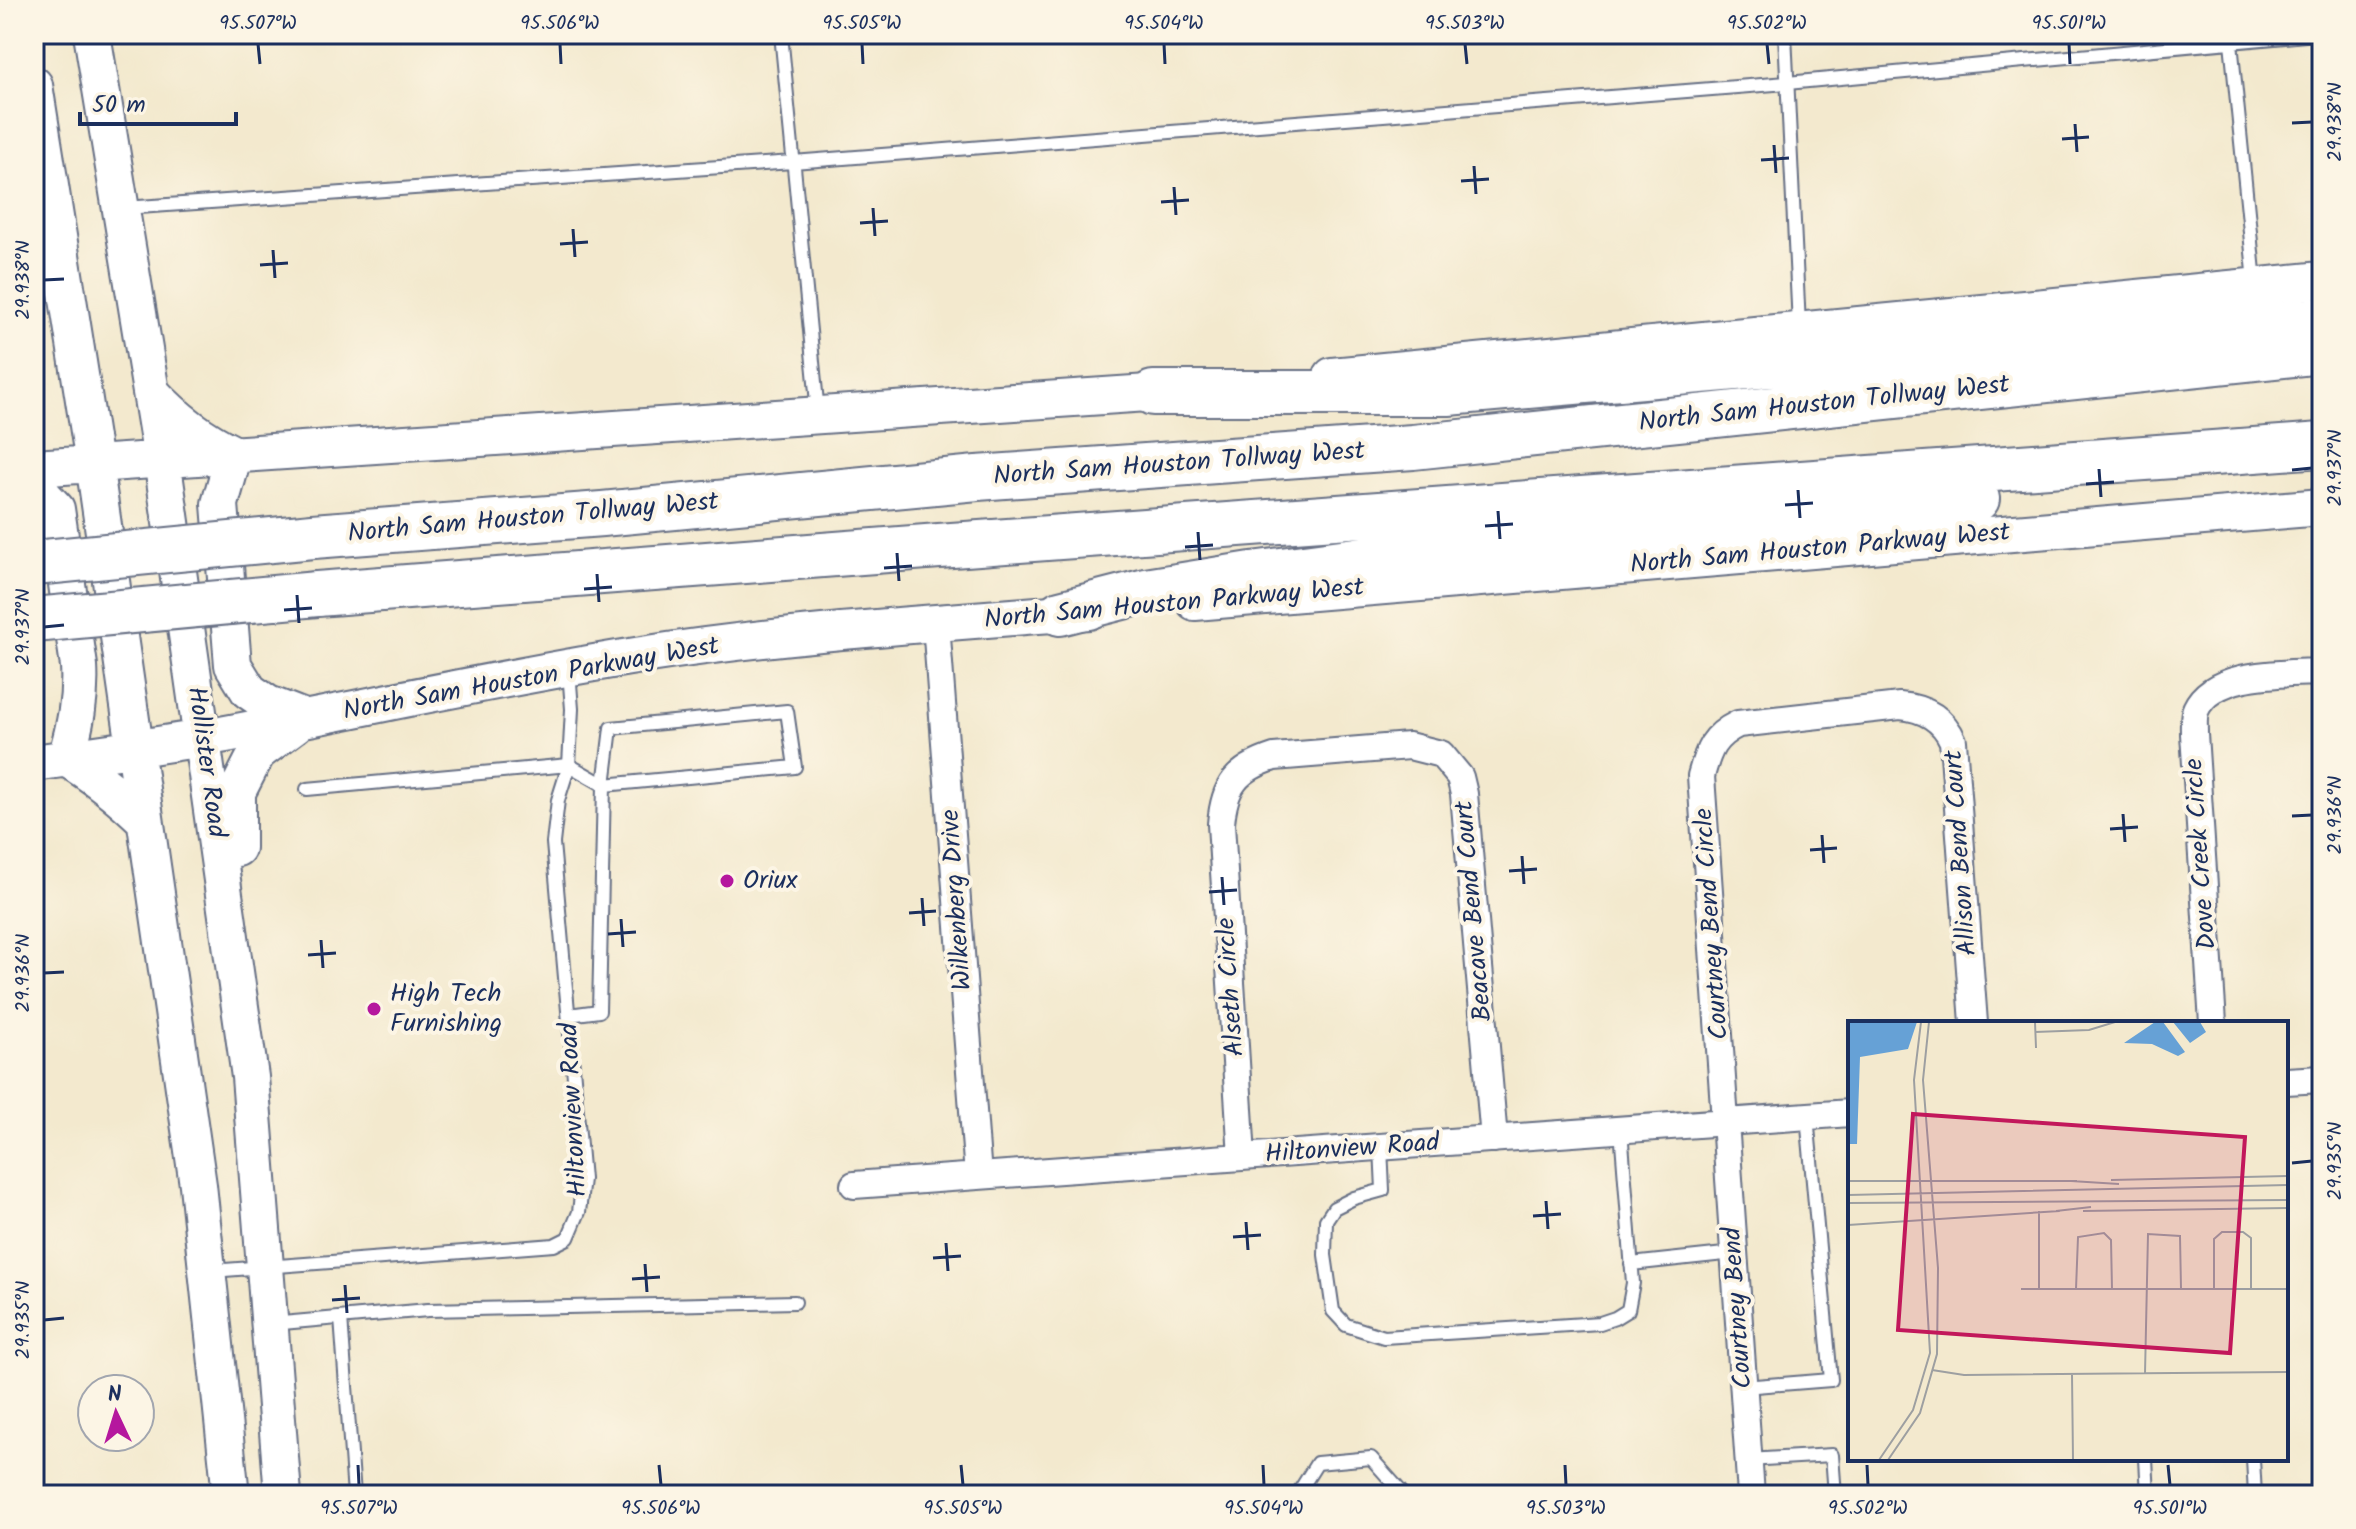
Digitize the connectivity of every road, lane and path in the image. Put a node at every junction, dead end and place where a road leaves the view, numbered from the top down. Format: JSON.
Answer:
{"nodes":[{"id":1,"x":92,"y":34,"type":"edge"},
{"id":2,"x":781,"y":34,"type":"edge"},
{"id":3,"x":1785,"y":34,"type":"edge"},
{"id":4,"x":2317,"y":34,"type":"edge"},
{"id":5,"x":2231,"y":42,"type":"junction"},
{"id":6,"x":1787,"y":83,"type":"junction"},
{"id":7,"x":34,"y":85,"type":"edge"},
{"id":8,"x":793,"y":162,"type":"junction"},
{"id":9,"x":121,"y":208,"type":"junction"},
{"id":10,"x":2322,"y":280,"type":"edge"},
{"id":11,"x":2255,"y":286,"type":"junction"},
{"id":12,"x":2322,"y":320,"type":"edge"},
{"id":13,"x":1799,"y":330,"type":"junction"},
{"id":14,"x":2322,"y":351,"type":"edge"},
{"id":15,"x":151,"y":392,"type":"junction"},
{"id":16,"x":1153,"y":393,"type":"junction"},
{"id":17,"x":818,"y":414,"type":"junction"},
{"id":18,"x":2322,"y":445,"type":"edge"},
{"id":19,"x":234,"y":454,"type":"junction"},
{"id":20,"x":162,"y":459,"type":"junction"},
{"id":21,"x":2322,"y":462,"type":"edge"},
{"id":22,"x":94,"y":463,"type":"junction"},
{"id":23,"x":34,"y":468,"type":"edge"},
{"id":24,"x":34,"y":490,"type":"edge"},
{"id":25,"x":2322,"y":507,"type":"edge"},
{"id":26,"x":34,"y":563,"type":"edge"},
{"id":27,"x":201,"y":605,"type":"junction"},
{"id":28,"x":1060,"y":613,"type":"junction"},
{"id":29,"x":34,"y":620,"type":"edge"},
{"id":30,"x":936,"y":624,"type":"junction"},
{"id":31,"x":34,"y":638,"type":"edge"},
{"id":32,"x":568,"y":667,"type":"junction"},
{"id":33,"x":2322,"y":672,"type":"edge"},
{"id":34,"x":304,"y":718,"type":"junction"},
{"id":35,"x":1722,"y":731,"type":"joint"},
{"id":36,"x":202,"y":738,"type":"junction"},
{"id":37,"x":135,"y":749,"type":"junction"},
{"id":38,"x":1330,"y":752,"type":"joint"},
{"id":39,"x":50,"y":761,"type":"edge"},
{"id":40,"x":569,"y":765,"type":"junction"},
{"id":41,"x":604,"y":785,"type":"junction"},
{"id":42,"x":307,"y":789,"type":"dead end"},
{"id":43,"x":145,"y":820,"type":"junction"},
{"id":44,"x":224,"y":888,"type":"junction"},
{"id":45,"x":569,"y":1015,"type":"junction"},
{"id":46,"x":1974,"y":1021,"type":"edge"},
{"id":47,"x":2213,"y":1021,"type":"edge"},
{"id":48,"x":2322,"y":1079,"type":"edge"},
{"id":49,"x":2288,"y":1081,"type":"edge"},
{"id":50,"x":1848,"y":1113,"type":"edge"},
{"id":51,"x":1807,"y":1116,"type":"junction"},
{"id":52,"x":1725,"y":1122,"type":"junction"},
{"id":53,"x":1621,"y":1129,"type":"junction"},
{"id":54,"x":1494,"y":1139,"type":"junction"},
{"id":55,"x":1381,"y":1147,"type":"junction"},
{"id":56,"x":1242,"y":1157,"type":"junction"},
{"id":57,"x":978,"y":1176,"type":"junction"},
{"id":58,"x":854,"y":1185,"type":"dead end"},
{"id":59,"x":1734,"y":1253,"type":"junction"},
{"id":60,"x":1631,"y":1264,"type":"junction"},
{"id":61,"x":264,"y":1266,"type":"junction"},
{"id":62,"x":207,"y":1271,"type":"junction"},
{"id":63,"x":795,"y":1302,"type":"dead end"},
{"id":64,"x":341,"y":1318,"type":"junction"},
{"id":65,"x":268,"y":1325,"type":"junction"},
{"id":66,"x":1743,"y":1387,"type":"junction"},
{"id":67,"x":1748,"y":1460,"type":"junction"},
{"id":68,"x":2146,"y":1461,"type":"edge"},
{"id":69,"x":2253,"y":1461,"type":"edge"},
{"id":70,"x":231,"y":1495,"type":"edge"},
{"id":71,"x":283,"y":1495,"type":"edge"},
{"id":72,"x":354,"y":1495,"type":"edge"},
{"id":73,"x":1297,"y":1495,"type":"edge"},
{"id":74,"x":1404,"y":1495,"type":"edge"},
{"id":75,"x":1751,"y":1495,"type":"edge"},
{"id":76,"x":1835,"y":1495,"type":"edge"},
{"id":77,"x":2148,"y":1495,"type":"edge"},
{"id":78,"x":2255,"y":1495,"type":"edge"}],
"edges":[{"from":1,"to":9,"type":"main road","name":"Hollister Road"},
{"from":2,"to":8,"type":"lane"},
{"from":3,"to":6,"type":"lane"},
{"from":4,"to":5,"type":"lane"},
{"from":5,"to":6,"type":"lane"},
{"from":5,"to":11,"type":"lane"},
{"from":6,"to":8,"type":"lane"},
{"from":6,"to":13,"type":"lane"},
{"from":7,"to":22,"type":"main road"},
{"from":8,"to":9,"type":"lane"},
{"from":8,"to":17,"type":"lane"},
{"from":9,"to":15,"type":"main road","name":"Hollister Road"},
{"from":10,"to":11,"type":"main road"},
{"from":11,"to":13,"type":"main road"},
{"from":12,"to":16,"type":"highway"},
{"from":13,"to":16,"type":"main road"},
{"from":14,"to":26,"type":"highway","name":"North Sam Houston Tollway West","bridge":true},
{"from":15,"to":19,"type":"main road"},
{"from":15,"to":20,"type":"main road","name":"Hollister Road"},
{"from":16,"to":17,"type":"main road"},
{"from":17,"to":19,"type":"main road"},
{"from":18,"to":27,"type":"highway","bridge":true},
{"from":19,"to":20,"type":"main road"},
{"from":19,"to":34,"type":"main road"},
{"from":20,"to":22,"type":"main road"},
{"from":20,"to":36,"type":"main road","name":"Hollister Road"},
{"from":21,"to":28,"type":"highway"},
{"from":22,"to":23,"type":"main road"},
{"from":22,"to":37,"type":"main road"},
{"from":24,"to":39,"type":"main road"},
{"from":25,"to":28,"type":"main road","name":"North Sam Houston Parkway West"},
{"from":27,"to":29,"type":"highway","bridge":true},
{"from":27,"to":31,"type":"highway","bridge":true},
{"from":28,"to":30,"type":"main road","name":"North Sam Houston Parkway West"},
{"from":30,"to":32,"type":"main road","name":"North Sam Houston Parkway West"},
{"from":30,"to":57,"type":"street","name":"Wilkenberg Drive"},
{"from":32,"to":34,"type":"main road","name":"North Sam Houston Parkway West"},
{"from":32,"to":40,"type":"lane","name":"Hiltonview Road"},
{"from":33,"to":47,"type":"street","name":"Dove Creek Circle"},
{"from":34,"to":36,"type":"main road","name":"North Sam Houston Parkway West"},
{"from":34,"to":44,"type":"main road"},
{"from":35,"to":46,"type":"street","name":"Allison Bend Court"},
{"from":35,"to":52,"type":"street","name":"Courtney Bend Circle"},
{"from":36,"to":37,"type":"main road","name":"North Sam Houston Parkway West"},
{"from":36,"to":44,"type":"main road","name":"Hollister Road"},
{"from":37,"to":39,"type":"main road","name":"North Sam Houston Parkway West"},
{"from":37,"to":43,"type":"main road"},
{"from":38,"to":54,"type":"street","name":"Beacave Bend Court"},
{"from":38,"to":56,"type":"street","name":"Alseth Circle"},
{"from":39,"to":43,"type":"main road"},
{"from":40,"to":41,"type":"lane"},
{"from":40,"to":42,"type":"lane"},
{"from":40,"to":45,"type":"lane","name":"Hiltonview Road"},
{"from":41,"to":41,"type":"lane"},
{"from":41,"to":45,"type":"lane"},
{"from":43,"to":62,"type":"main road"},
{"from":44,"to":61,"type":"main road","name":"Hollister Road"},
{"from":45,"to":61,"type":"lane","name":"Hiltonview Road"},
{"from":48,"to":49,"type":"street"},
{"from":50,"to":51,"type":"street","name":"Hiltonview Road"},
{"from":51,"to":52,"type":"street","name":"Hiltonview Road"},
{"from":51,"to":66,"type":"lane"},
{"from":52,"to":53,"type":"street","name":"Hiltonview Road"},
{"from":52,"to":59,"type":"street","name":"Courtney Bend"},
{"from":53,"to":54,"type":"street","name":"Hiltonview Road"},
{"from":53,"to":60,"type":"lane"},
{"from":54,"to":55,"type":"street","name":"Hiltonview Road"},
{"from":55,"to":56,"type":"street","name":"Hiltonview Road"},
{"from":55,"to":60,"type":"lane"},
{"from":56,"to":57,"type":"street","name":"Hiltonview Road"},
{"from":57,"to":58,"type":"street","name":"Hiltonview Road"},
{"from":59,"to":60,"type":"lane"},
{"from":59,"to":66,"type":"street","name":"Courtney Bend"},
{"from":61,"to":62,"type":"lane","name":"Hiltonview Road"},
{"from":61,"to":65,"type":"main road","name":"Hollister Road"},
{"from":62,"to":70,"type":"main road"},
{"from":63,"to":64,"type":"lane"},
{"from":64,"to":65,"type":"lane"},
{"from":64,"to":72,"type":"lane"},
{"from":65,"to":71,"type":"main road","name":"Hollister Road"},
{"from":66,"to":67,"type":"street","name":"Courtney Bend"},
{"from":67,"to":75,"type":"street","name":"Courtney Bend"},
{"from":67,"to":76,"type":"lane"},
{"from":68,"to":77,"type":"lane"},
{"from":69,"to":78,"type":"lane"},
{"from":73,"to":74,"type":"lane"}]}
